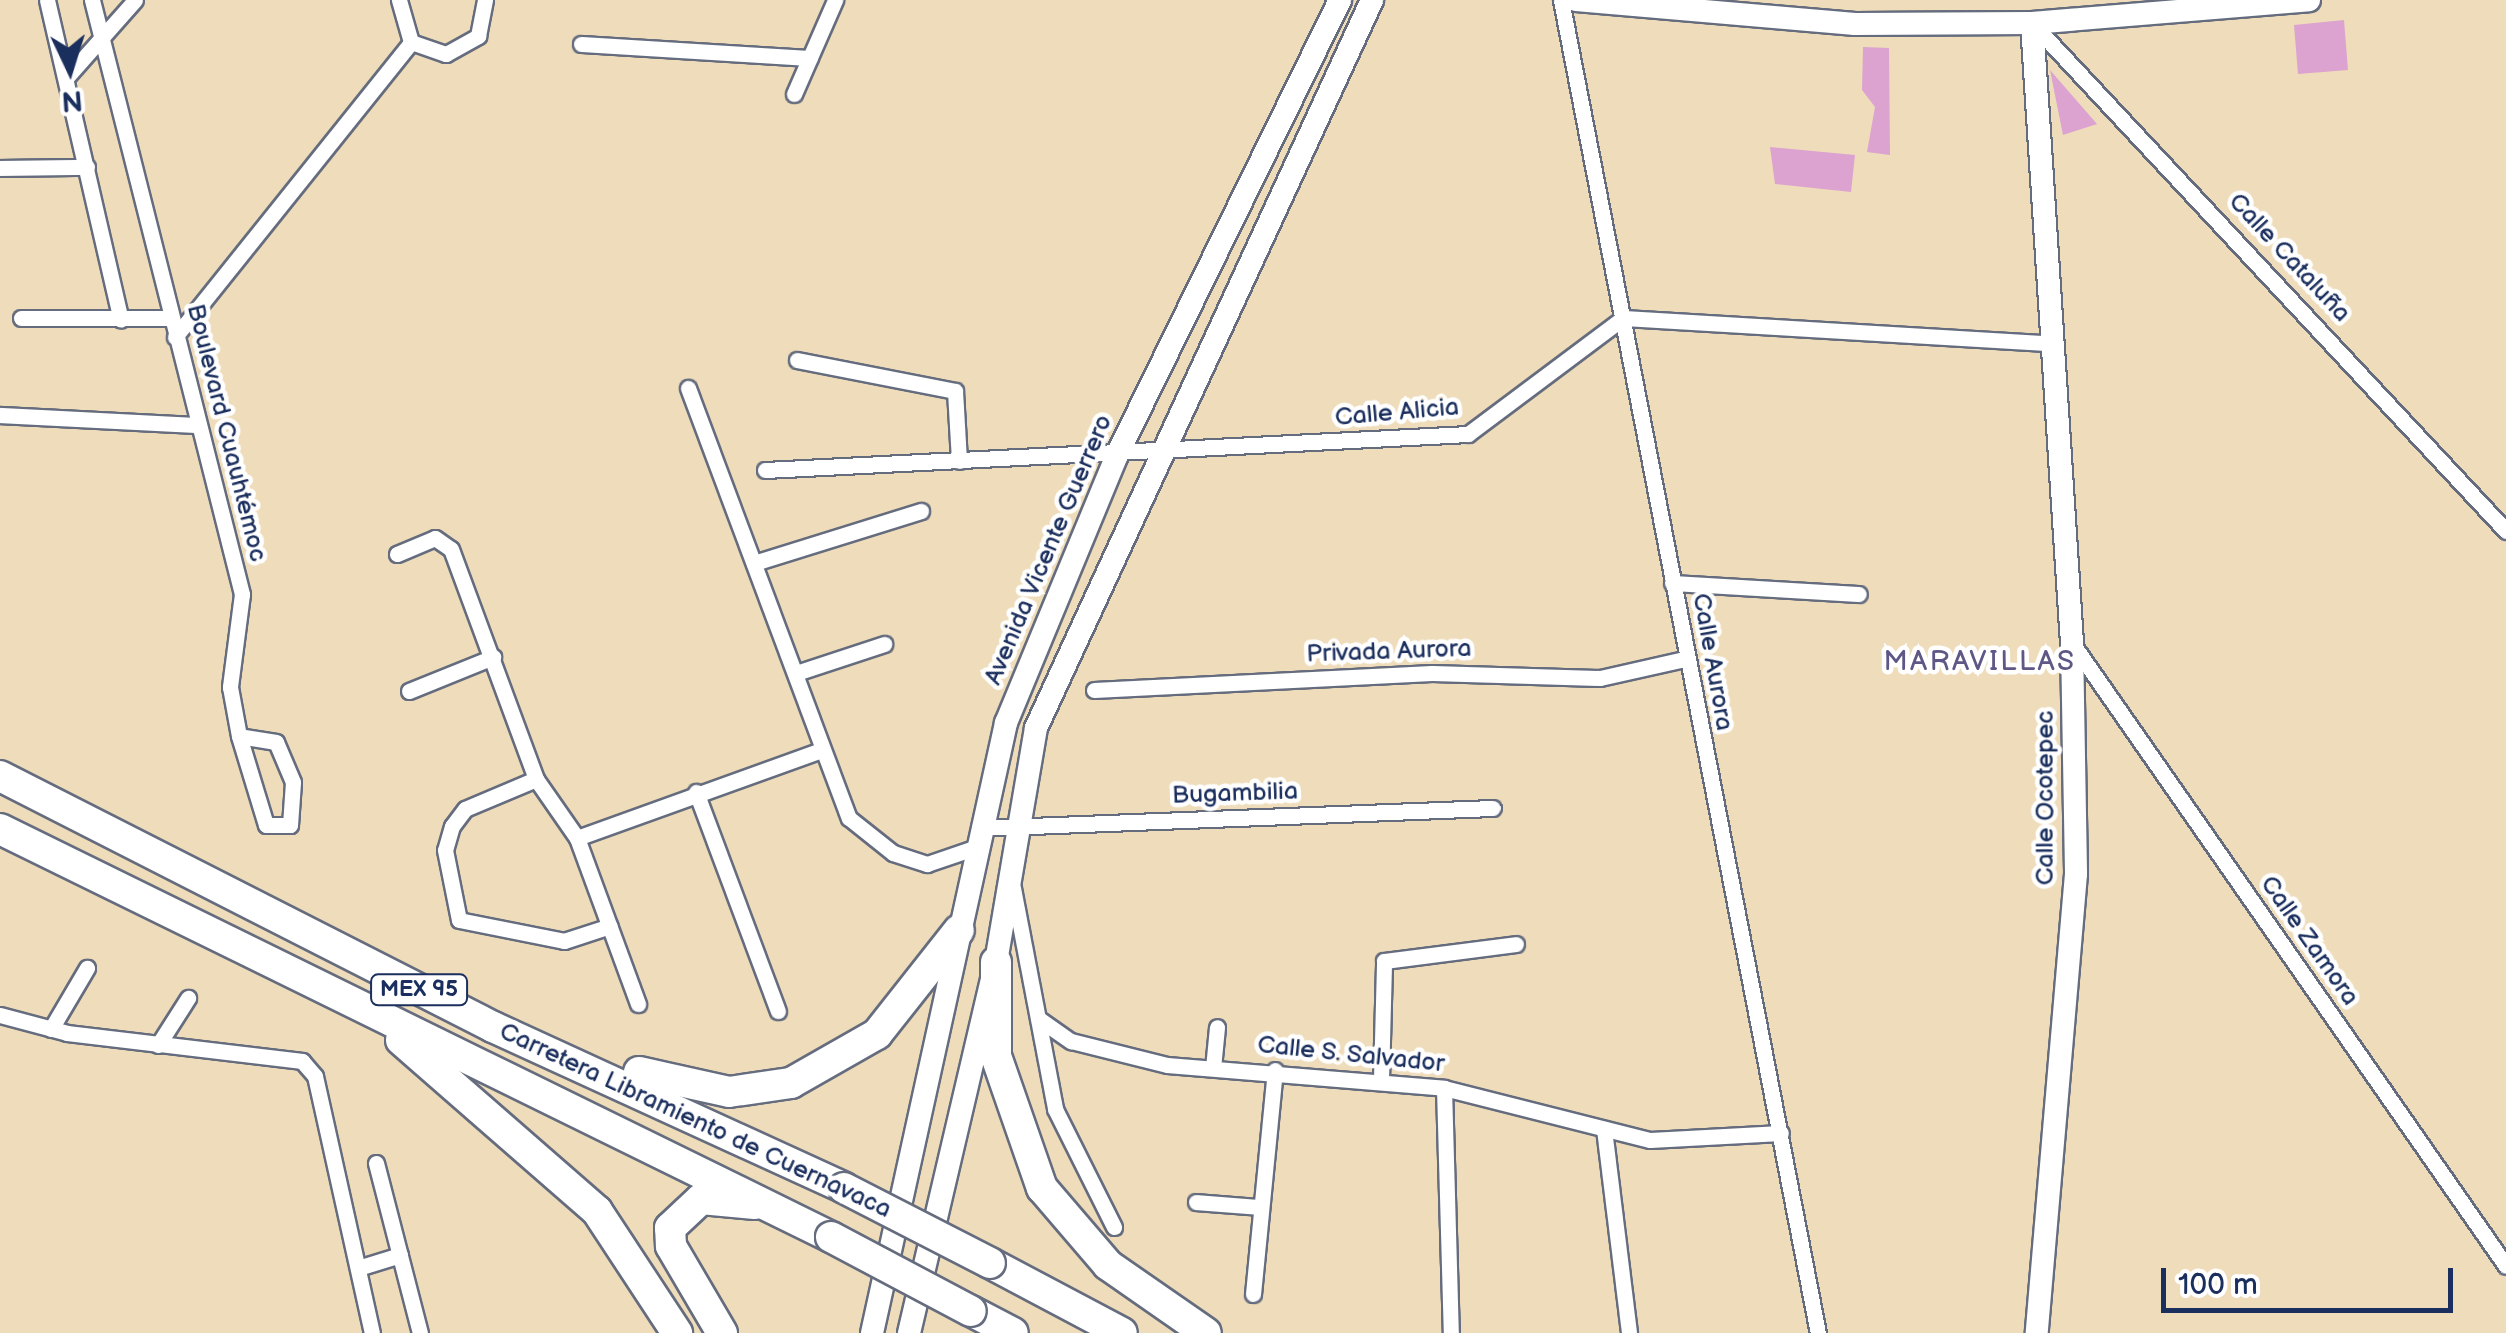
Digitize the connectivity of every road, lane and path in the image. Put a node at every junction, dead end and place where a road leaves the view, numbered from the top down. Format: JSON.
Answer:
{"nodes":[{"id":1,"x":47,"y":0,"type":"edge"},
{"id":2,"x":92,"y":0,"type":"edge"},
{"id":3,"x":135,"y":0,"type":"edge"},
{"id":4,"x":398,"y":0,"type":"edge"},
{"id":5,"x":485,"y":0,"type":"edge"},
{"id":6,"x":835,"y":0,"type":"edge"},
{"id":7,"x":1340,"y":0,"type":"edge"},
{"id":8,"x":1372,"y":0,"type":"edge"},
{"id":9,"x":1561,"y":0,"type":"edge"},
{"id":10,"x":1576,"y":0,"type":"edge"},
{"id":11,"x":2309,"y":0,"type":"edge"},
{"id":12,"x":2098,"y":8,"type":"edge"},
{"id":13,"x":2069,"y":10,"type":"edge"},
{"id":14,"x":2032,"y":23,"type":"junction"},
{"id":15,"x":102,"y":42,"type":"junction"},
{"id":16,"x":412,"y":42,"type":"junction"},
{"id":17,"x":581,"y":44,"type":"dead end"},
{"id":18,"x":810,"y":58,"type":"junction"},
{"id":19,"x":66,"y":78,"type":"junction"},
{"id":20,"x":794,"y":94,"type":"dead end"},
{"id":21,"x":86,"y":167,"type":"junction"},
{"id":22,"x":0,"y":168,"type":"edge"},
{"id":23,"x":21,"y":318,"type":"dead end"},
{"id":24,"x":170,"y":318,"type":"junction"},
{"id":25,"x":1622,"y":318,"type":"junction"},
{"id":26,"x":121,"y":320,"type":"junction"},
{"id":27,"x":175,"y":337,"type":"junction"},
{"id":28,"x":2056,"y":344,"type":"junction"},
{"id":29,"x":797,"y":360,"type":"dead end"},
{"id":30,"x":688,"y":388,"type":"dead end"},
{"id":31,"x":0,"y":415,"type":"edge"},
{"id":32,"x":198,"y":425,"type":"junction"},
{"id":33,"x":1157,"y":453,"type":"junction"},
{"id":34,"x":1117,"y":455,"type":"junction"},
{"id":35,"x":959,"y":461,"type":"junction"},
{"id":36,"x":765,"y":470,"type":"dead end"},
{"id":37,"x":921,"y":510,"type":"dead end"},
{"id":38,"x":2506,"y":531,"type":"edge"},
{"id":39,"x":397,"y":554,"type":"dead end"},
{"id":40,"x":754,"y":563,"type":"junction"},
{"id":41,"x":1672,"y":583,"type":"junction"},
{"id":42,"x":1859,"y":594,"type":"dead end"},
{"id":43,"x":2072,"y":643,"type":"junction"},
{"id":44,"x":884,"y":644,"type":"dead end"},
{"id":45,"x":493,"y":657,"type":"junction"},
{"id":46,"x":1684,"y":659,"type":"junction"},
{"id":47,"x":796,"y":673,"type":"junction"},
{"id":48,"x":1094,"y":690,"type":"dead end"},
{"id":49,"x":409,"y":691,"type":"dead end"},
{"id":50,"x":238,"y":736,"type":"junction"},
{"id":51,"x":822,"y":750,"type":"junction"},
{"id":52,"x":0,"y":776,"type":"edge"},
{"id":53,"x":536,"y":779,"type":"junction"},
{"id":54,"x":696,"y":792,"type":"junction"},
{"id":55,"x":1493,"y":808,"type":"dead end"},
{"id":56,"x":1013,"y":828,"type":"junction"},
{"id":57,"x":0,"y":829,"type":"edge"},
{"id":58,"x":577,"y":838,"type":"junction"},
{"id":59,"x":977,"y":838,"type":"junction"},
{"id":60,"x":1009,"y":874,"type":"junction"},
{"id":61,"x":610,"y":926,"type":"junction"},
{"id":62,"x":958,"y":930,"type":"junction"},
{"id":63,"x":1516,"y":944,"type":"dead end"},
{"id":64,"x":996,"y":962,"type":"junction"},
{"id":65,"x":86,"y":968,"type":"dead end"},
{"id":66,"x":188,"y":998,"type":"dead end"},
{"id":67,"x":638,"y":1004,"type":"dead end"},
{"id":68,"x":778,"y":1011,"type":"dead end"},
{"id":69,"x":0,"y":1014,"type":"edge"},
{"id":70,"x":372,"y":1015,"type":"junction"},
{"id":71,"x":941,"y":1016,"type":"junction"},
{"id":72,"x":1038,"y":1019,"type":"junction"},
{"id":73,"x":982,"y":1026,"type":"junction"},
{"id":74,"x":1217,"y":1027,"type":"dead end"},
{"id":75,"x":51,"y":1029,"type":"junction"},
{"id":76,"x":158,"y":1045,"type":"junction"},
{"id":77,"x":544,"y":1049,"type":"junction"},
{"id":78,"x":1214,"y":1068,"type":"junction"},
{"id":79,"x":1275,"y":1070,"type":"junction"},
{"id":80,"x":1380,"y":1079,"type":"junction"},
{"id":81,"x":1444,"y":1088,"type":"junction"},
{"id":82,"x":1604,"y":1128,"type":"junction"},
{"id":83,"x":1781,"y":1133,"type":"junction"},
{"id":84,"x":376,"y":1163,"type":"dead end"},
{"id":85,"x":1196,"y":1202,"type":"dead end"},
{"id":86,"x":768,"y":1204,"type":"junction"},
{"id":87,"x":1260,"y":1207,"type":"junction"},
{"id":88,"x":1114,"y":1227,"type":"dead end"},
{"id":89,"x":400,"y":1255,"type":"junction"},
{"id":90,"x":2506,"y":1266,"type":"edge"},
{"id":91,"x":358,"y":1268,"type":"junction"},
{"id":92,"x":1253,"y":1294,"type":"dead end"},
{"id":93,"x":372,"y":1333,"type":"edge"},
{"id":94,"x":420,"y":1333,"type":"edge"},
{"id":95,"x":677,"y":1333,"type":"edge"},
{"id":96,"x":722,"y":1333,"type":"edge"},
{"id":97,"x":872,"y":1333,"type":"edge"},
{"id":98,"x":910,"y":1333,"type":"edge"},
{"id":99,"x":1012,"y":1333,"type":"edge"},
{"id":100,"x":1122,"y":1333,"type":"edge"},
{"id":101,"x":1206,"y":1333,"type":"edge"},
{"id":102,"x":1451,"y":1333,"type":"edge"},
{"id":103,"x":1629,"y":1333,"type":"edge"},
{"id":104,"x":1818,"y":1333,"type":"edge"},
{"id":105,"x":2037,"y":1333,"type":"edge"}],
"edges":[{"from":1,"to":19,"type":"street"},
{"from":2,"to":15,"type":"street","name":"Boulevard Cuauhtémoc"},
{"from":3,"to":15,"type":"street"},
{"from":4,"to":16,"type":"street"},
{"from":5,"to":16,"type":"street"},
{"from":6,"to":18,"type":"street"},
{"from":7,"to":34,"type":"main road","name":"Avenida Vicente Guerrero"},
{"from":8,"to":33,"type":"main road"},
{"from":9,"to":25,"type":"street","name":"Calle Aurora"},
{"from":10,"to":14,"type":"main road"},
{"from":11,"to":12,"type":"main road"},
{"from":12,"to":13,"type":"main road"},
{"from":13,"to":14,"type":"main road"},
{"from":14,"to":28,"type":"main road","name":"Calle Ocotepec"},
{"from":14,"to":38,"type":"street","name":"Calle Cataluña"},
{"from":15,"to":19,"type":"street"},
{"from":15,"to":24,"type":"street","name":"Boulevard Cuauhtémoc"},
{"from":16,"to":27,"type":"street"},
{"from":17,"to":18,"type":"street"},
{"from":18,"to":20,"type":"street"},
{"from":19,"to":21,"type":"street"},
{"from":21,"to":22,"type":"street"},
{"from":21,"to":26,"type":"street"},
{"from":23,"to":26,"type":"street"},
{"from":24,"to":26,"type":"street"},
{"from":24,"to":27,"type":"street","name":"Boulevard Cuauhtémoc"},
{"from":25,"to":28,"type":"street"},
{"from":25,"to":33,"type":"street","name":"Calle Alicia"},
{"from":25,"to":41,"type":"street","name":"Calle Aurora"},
{"from":27,"to":32,"type":"street","name":"Boulevard Cuauhtémoc"},
{"from":28,"to":43,"type":"main road","name":"Calle Ocotepec"},
{"from":29,"to":35,"type":"street"},
{"from":30,"to":40,"type":"street","name":"Bugambilia"},
{"from":31,"to":32,"type":"street"},
{"from":32,"to":50,"type":"street","name":"Boulevard Cuauhtémoc"},
{"from":33,"to":34,"type":"street","name":"Calle Alicia"},
{"from":33,"to":56,"type":"main road"},
{"from":34,"to":35,"type":"street","name":"Calle Alicia"},
{"from":34,"to":59,"type":"main road","name":"Avenida Vicente Guerrero"},
{"from":35,"to":36,"type":"street","name":"Calle Alicia"},
{"from":37,"to":40,"type":"street"},
{"from":39,"to":45,"type":"street"},
{"from":40,"to":47,"type":"street","name":"Bugambilia"},
{"from":41,"to":42,"type":"street"},
{"from":41,"to":46,"type":"street","name":"Calle Aurora"},
{"from":43,"to":90,"type":"street","name":"Calle Zamora"},
{"from":43,"to":105,"type":"main road","name":"Calle Ocotepec"},
{"from":44,"to":47,"type":"street"},
{"from":45,"to":49,"type":"street"},
{"from":45,"to":53,"type":"street"},
{"from":46,"to":48,"type":"street","name":"Privada Aurora"},
{"from":46,"to":83,"type":"street","name":"Calle Aurora"},
{"from":47,"to":51,"type":"street","name":"Bugambilia"},
{"from":50,"to":50,"type":"street","name":"Boulevard Cuauhtémoc"},
{"from":51,"to":54,"type":"street"},
{"from":51,"to":59,"type":"street","name":"Bugambilia"},
{"from":52,"to":77,"type":"highway","name":"Carretera Libramiento de Cuernavaca","number":"MEX 95"},
{"from":53,"to":58,"type":"street"},
{"from":53,"to":61,"type":"street"},
{"from":54,"to":58,"type":"street"},
{"from":54,"to":68,"type":"street"},
{"from":55,"to":56,"type":"street","name":"Bugambilia"},
{"from":56,"to":59,"type":"street","name":"Bugambilia"},
{"from":56,"to":60,"type":"main road"},
{"from":57,"to":70,"type":"highway","name":"Carretera Libramiento de Cuernavaca","number":"MEX 95"},
{"from":58,"to":61,"type":"street"},
{"from":59,"to":62,"type":"main road","name":"Avenida Vicente Guerrero"},
{"from":60,"to":64,"type":"main road"},
{"from":60,"to":72,"type":"street"},
{"from":61,"to":67,"type":"street"},
{"from":62,"to":71,"type":"main road","name":"Avenida Vicente Guerrero"},
{"from":62,"to":77,"type":"highway"},
{"from":63,"to":80,"type":"street"},
{"from":64,"to":73,"type":"main road"},
{"from":64,"to":101,"type":"highway"},
{"from":65,"to":75,"type":"street"},
{"from":66,"to":76,"type":"street"},
{"from":69,"to":75,"type":"street"},
{"from":70,"to":86,"type":"highway","name":"Carretera Libramiento de Cuernavaca","number":"MEX 95"},
{"from":70,"to":95,"type":"highway"},
{"from":71,"to":73,"type":"main road"},
{"from":71,"to":97,"type":"main road","name":"Avenida Vicente Guerrero"},
{"from":72,"to":78,"type":"street","name":"Calle S. Salvador"},
{"from":72,"to":88,"type":"street"},
{"from":73,"to":98,"type":"main road"},
{"from":74,"to":78,"type":"street"},
{"from":75,"to":76,"type":"street"},
{"from":76,"to":91,"type":"street"},
{"from":77,"to":100,"type":"highway","name":"Carretera Libramiento de Cuernavaca","number":"MEX 95","bridge":true},
{"from":78,"to":79,"type":"street","name":"Calle S. Salvador"},
{"from":79,"to":80,"type":"street","name":"Calle S. Salvador"},
{"from":79,"to":87,"type":"street"},
{"from":80,"to":81,"type":"street","name":"Calle S. Salvador"},
{"from":81,"to":82,"type":"street","name":"Calle S. Salvador"},
{"from":81,"to":102,"type":"street"},
{"from":82,"to":83,"type":"street","name":"Calle S. Salvador"},
{"from":82,"to":103,"type":"street"},
{"from":83,"to":104,"type":"street","name":"Calle Aurora"},
{"from":84,"to":89,"type":"street"},
{"from":85,"to":87,"type":"street"},
{"from":86,"to":96,"type":"highway"},
{"from":86,"to":99,"type":"highway","name":"Carretera Libramiento de Cuernavaca","number":"MEX 95","bridge":true},
{"from":87,"to":92,"type":"street"},
{"from":89,"to":91,"type":"street"},
{"from":89,"to":94,"type":"street"},
{"from":91,"to":93,"type":"street"}]}
